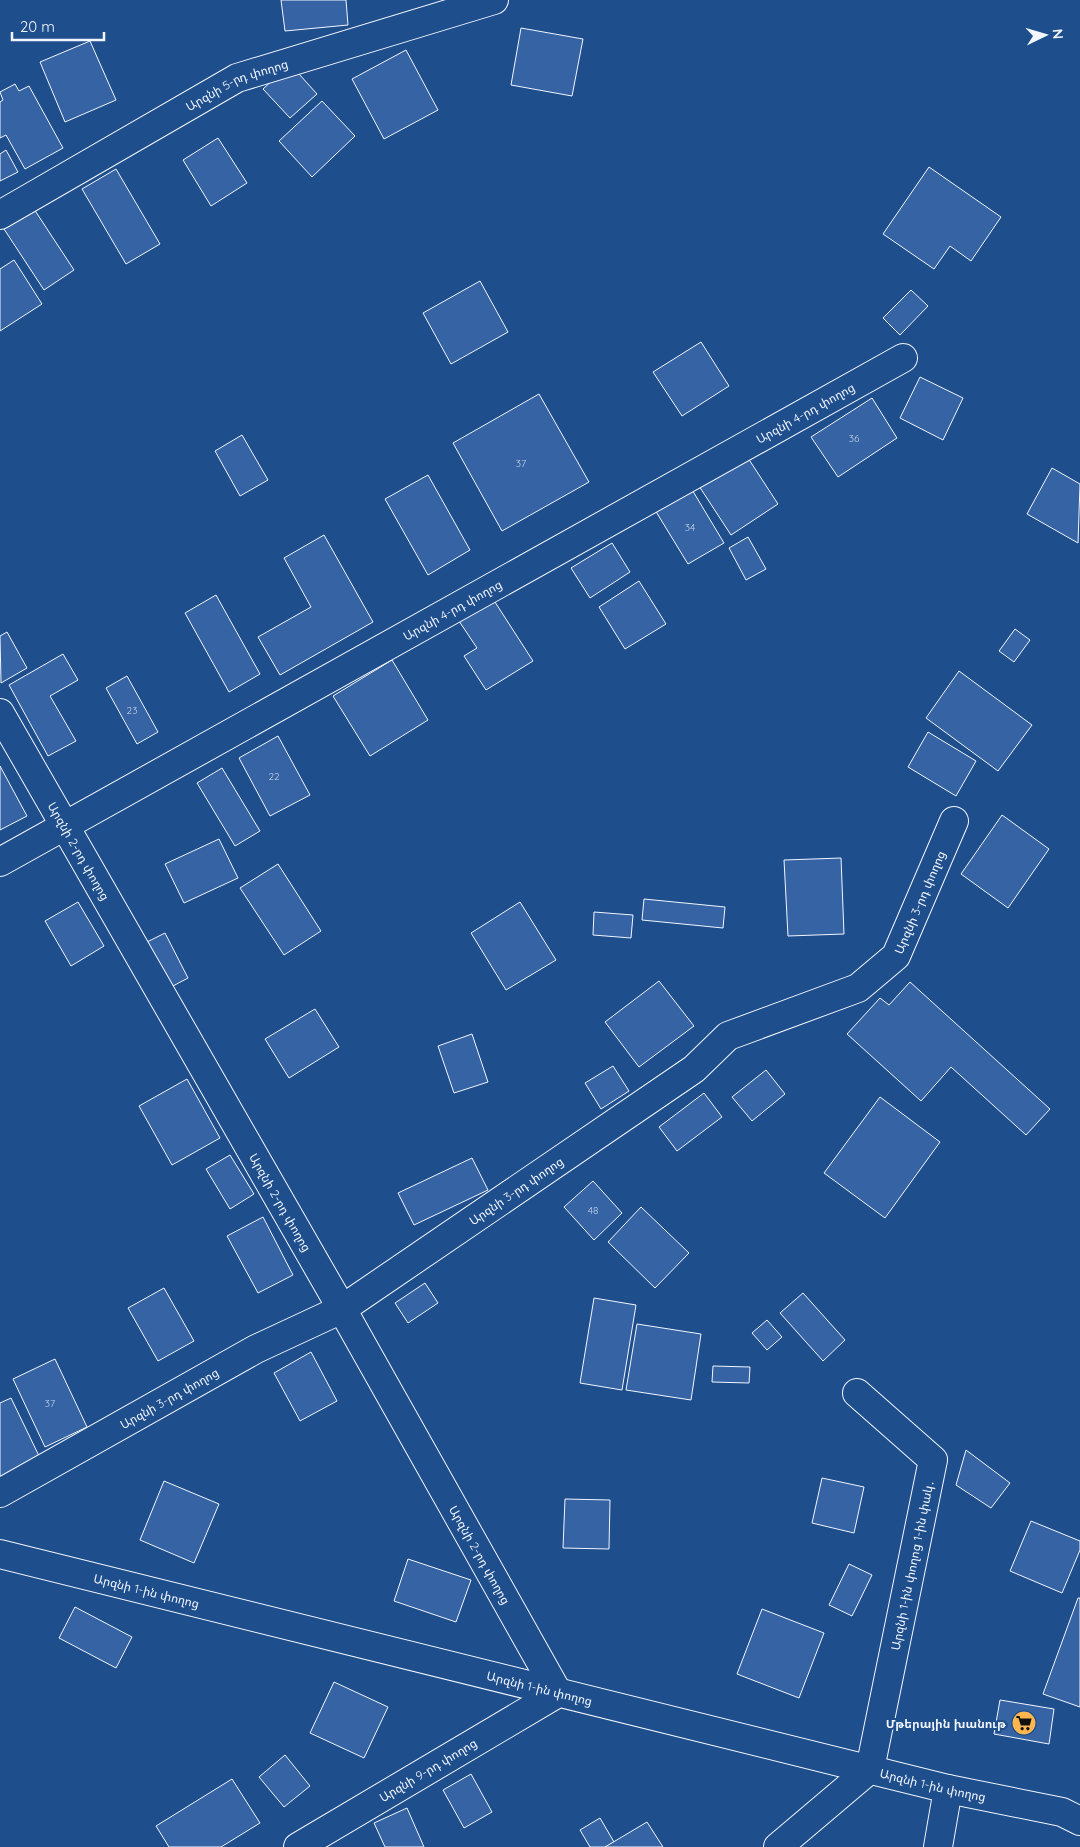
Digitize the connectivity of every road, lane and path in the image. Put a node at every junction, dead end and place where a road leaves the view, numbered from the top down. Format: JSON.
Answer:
{"nodes":[{"id":1,"x":494,"y":0,"type":"edge"},
{"id":2,"x":0,"y":215,"type":"edge"},
{"id":3,"x":903,"y":358,"type":"dead end"},
{"id":4,"x":0,"y":713,"type":"edge"},
{"id":5,"x":954,"y":821,"type":"dead end"},
{"id":6,"x":64,"y":826,"type":"junction"},
{"id":7,"x":0,"y":862,"type":"edge"},
{"id":8,"x":342,"y":1309,"type":"junction"},
{"id":9,"x":857,"y":1393,"type":"dead end"},
{"id":10,"x":0,"y":1493,"type":"edge"},
{"id":11,"x":0,"y":1554,"type":"edge"},
{"id":12,"x":558,"y":1693,"type":"junction"},
{"id":13,"x":870,"y":1770,"type":"junction"},
{"id":14,"x":948,"y":1789,"type":"junction"},
{"id":15,"x":1080,"y":1821,"type":"edge"},
{"id":16,"x":298,"y":1847,"type":"edge"},
{"id":17,"x":778,"y":1847,"type":"edge"},
{"id":18,"x":938,"y":1847,"type":"edge"}],
"edges":[{"from":1,"to":2,"type":"street","name":"Արզնի 5-րդ փողոց"},
{"from":3,"to":6,"type":"street","name":"Արզնի 4-րդ փողոց"},
{"from":4,"to":6,"type":"street","name":"Արզնի 2-րդ փողոց"},
{"from":5,"to":8,"type":"street","name":"Արզնի 3-րդ փողոց"},
{"from":6,"to":7,"type":"street","name":"Արզնի 4-րդ փողոց"},
{"from":6,"to":8,"type":"street","name":"Արզնի 2-րդ փողոց"},
{"from":8,"to":10,"type":"street","name":"Արզնի 3-րդ փողոց"},
{"from":8,"to":12,"type":"street","name":"Արզնի 2-րդ փողոց"},
{"from":9,"to":13,"type":"street","name":"Արզնի 1-ին փողոց 1-ին փակ․"},
{"from":11,"to":12,"type":"street","name":"Արզնի 1-ին փողոց"},
{"from":12,"to":13,"type":"street","name":"Արզնի 1-ին փողոց"},
{"from":12,"to":16,"type":"street","name":"Արզնի 9-րդ փողոց"},
{"from":13,"to":14,"type":"street","name":"Արզնի 1-ին փողոց"},
{"from":13,"to":17,"type":"street"},
{"from":14,"to":15,"type":"street","name":"Արզնի 1-ին փողոց"},
{"from":14,"to":18,"type":"street"}]}
